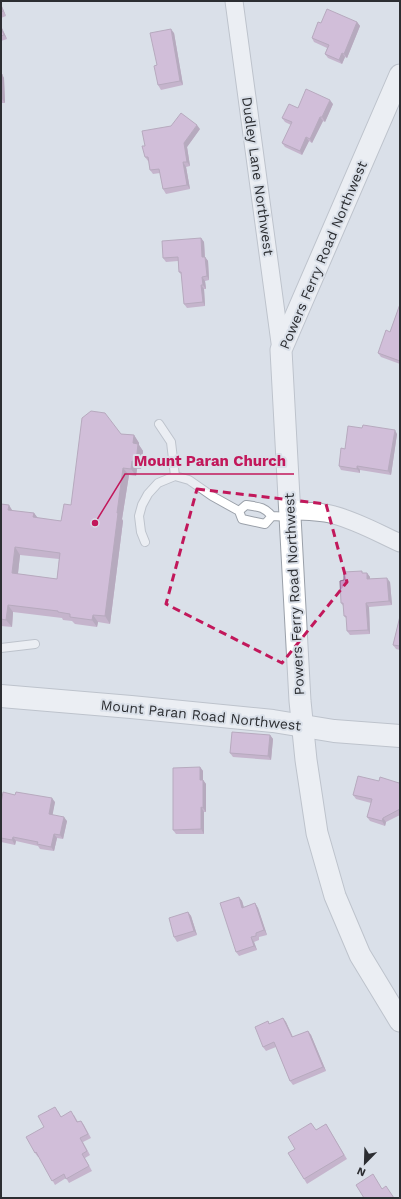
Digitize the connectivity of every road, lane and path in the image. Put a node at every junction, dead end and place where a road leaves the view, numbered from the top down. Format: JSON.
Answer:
{"nodes":[{"id":1,"x":234,"y":1,"type":"edge"},
{"id":2,"x":400,"y":75,"type":"edge"},
{"id":3,"x":281,"y":350,"type":"junction"},
{"id":4,"x":159,"y":424,"type":"dead end"},
{"id":5,"x":174,"y":476,"type":"junction"},
{"id":6,"x":239,"y":512,"type":"junction"},
{"id":7,"x":284,"y":514,"type":"junction"},
{"id":8,"x":145,"y":542,"type":"dead end"},
{"id":9,"x":400,"y":543,"type":"edge"},
{"id":10,"x":35,"y":644,"type":"dead end"},
{"id":11,"x":1,"y":648,"type":"edge"},
{"id":12,"x":1,"y":696,"type":"edge"},
{"id":13,"x":302,"y":726,"type":"junction"},
{"id":14,"x":400,"y":736,"type":"edge"},
{"id":15,"x":400,"y":1022,"type":"edge"}],
"edges":[{"from":1,"to":3,"type":"street","name":"Dudley Lane Northwest"},
{"from":2,"to":3,"type":"street","name":"Powers Ferry Road Northwest"},
{"from":3,"to":7,"type":"street","name":"Powers Ferry Road Northwest"},
{"from":4,"to":5,"type":"lane"},
{"from":5,"to":6,"type":"lane"},
{"from":5,"to":8,"type":"lane"},
{"from":6,"to":7,"type":"lane"},
{"from":6,"to":7,"type":"lane"},
{"from":7,"to":9,"type":"street"},
{"from":7,"to":13,"type":"street","name":"Powers Ferry Road Northwest"},
{"from":10,"to":11,"type":"lane"},
{"from":12,"to":13,"type":"main road","name":"Mount Paran Road Northwest"},
{"from":13,"to":14,"type":"main road","name":"Mount Paran Road Northwest"},
{"from":13,"to":15,"type":"street","name":"Powers Ferry Road Northwest"}]}
